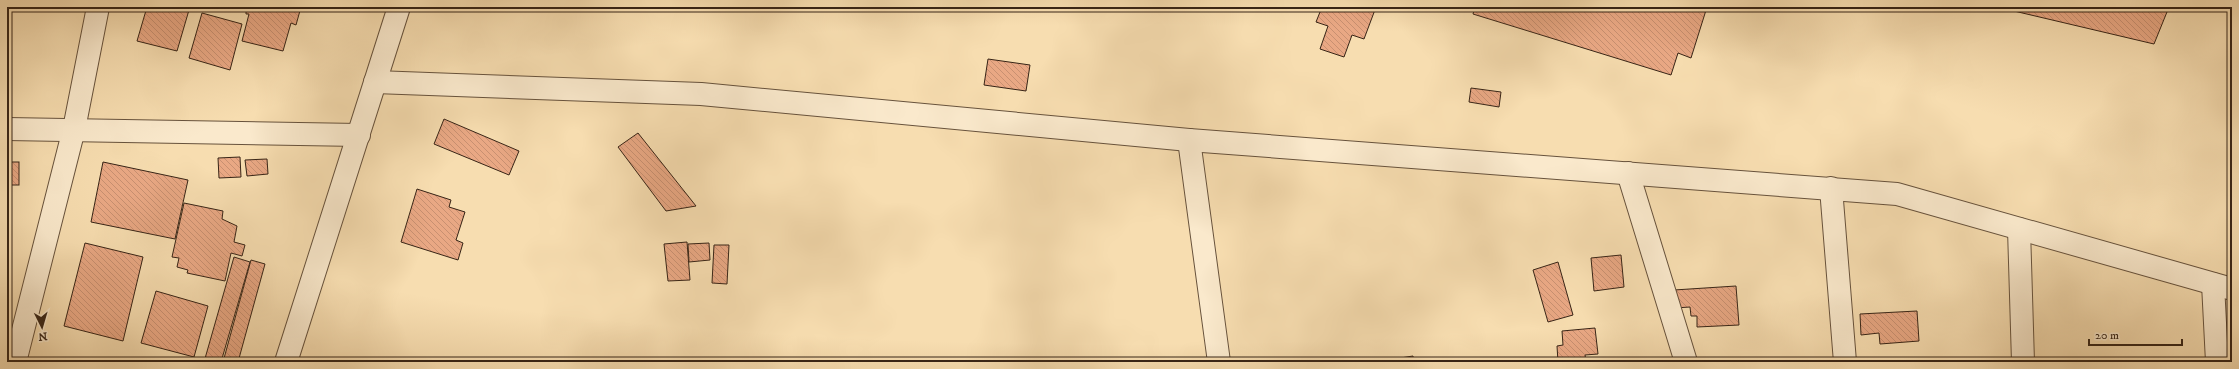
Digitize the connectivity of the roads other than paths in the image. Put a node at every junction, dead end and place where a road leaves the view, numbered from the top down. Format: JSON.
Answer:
{"nodes":[{"id":1,"x":98,"y":7,"type":"edge"},
{"id":2,"x":399,"y":7,"type":"edge"},
{"id":3,"x":376,"y":82,"type":"junction"},
{"id":4,"x":7,"y":129,"type":"edge"},
{"id":5,"x":74,"y":130,"type":"junction"},
{"id":6,"x":359,"y":135,"type":"junction"},
{"id":7,"x":1190,"y":140,"type":"junction"},
{"id":8,"x":1628,"y":173,"type":"junction"},
{"id":9,"x":1831,"y":188,"type":"junction"},
{"id":10,"x":2019,"y":229,"type":"junction"},
{"id":11,"x":2223,"y":286,"type":"edge"},
{"id":12,"x":15,"y":362,"type":"edge"},
{"id":13,"x":286,"y":362,"type":"edge"},
{"id":14,"x":1219,"y":362,"type":"edge"},
{"id":15,"x":1686,"y":362,"type":"edge"},
{"id":16,"x":1845,"y":362,"type":"edge"},
{"id":17,"x":2023,"y":362,"type":"edge"},
{"id":18,"x":2217,"y":362,"type":"edge"}],
"edges":[{"from":1,"to":5,"type":"street"},
{"from":2,"to":3,"type":"street"},
{"from":3,"to":6,"type":"street"},
{"from":3,"to":7,"type":"street"},
{"from":4,"to":5,"type":"street"},
{"from":5,"to":6,"type":"street"},
{"from":5,"to":12,"type":"street"},
{"from":6,"to":13,"type":"street"},
{"from":7,"to":8,"type":"street"},
{"from":7,"to":14,"type":"street"},
{"from":8,"to":9,"type":"street"},
{"from":8,"to":15,"type":"street"},
{"from":9,"to":10,"type":"street"},
{"from":9,"to":16,"type":"street"},
{"from":10,"to":11,"type":"street"},
{"from":10,"to":17,"type":"street"},
{"from":11,"to":18,"type":"street"}]}
